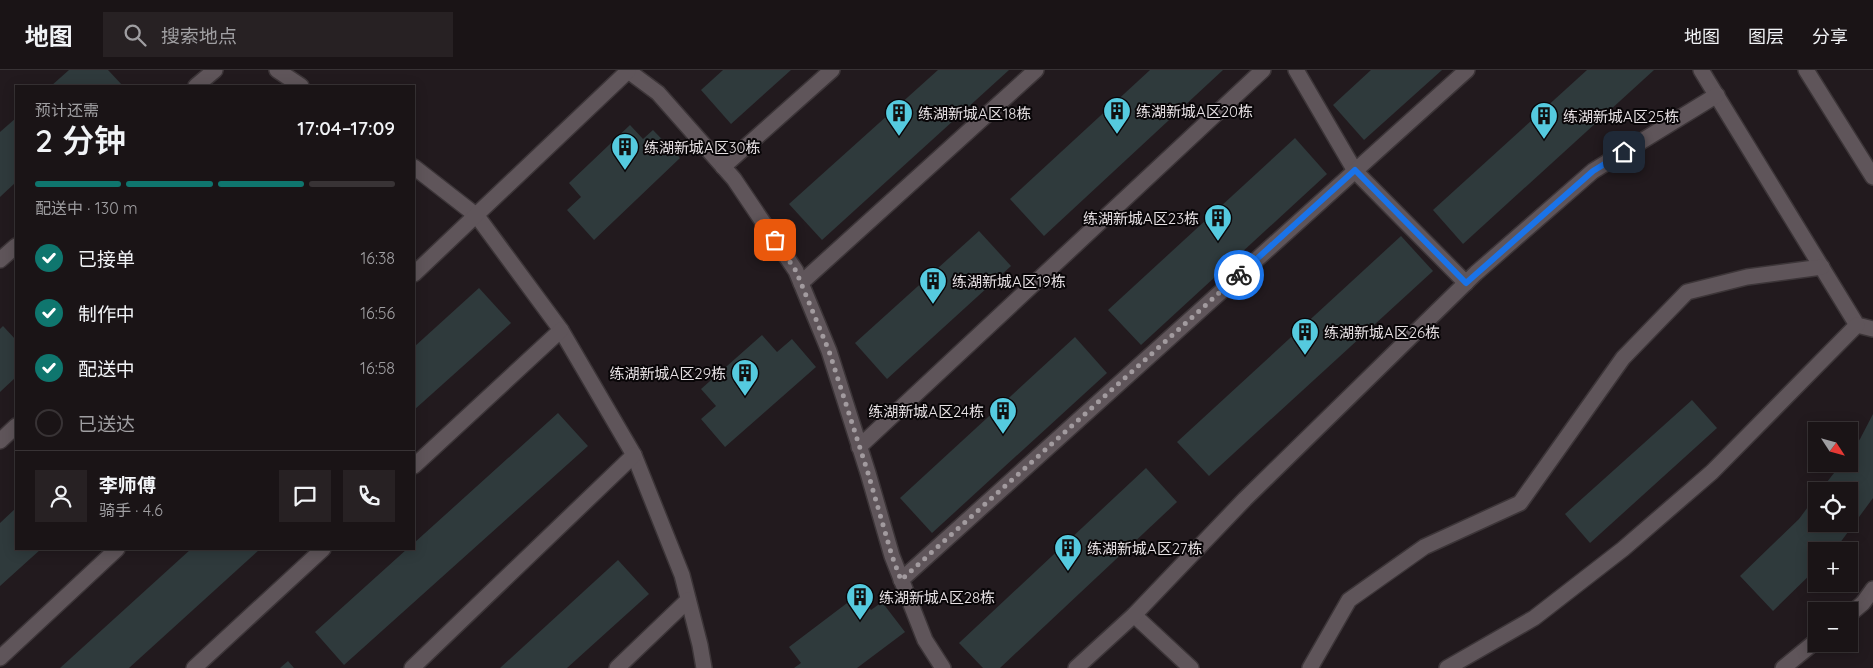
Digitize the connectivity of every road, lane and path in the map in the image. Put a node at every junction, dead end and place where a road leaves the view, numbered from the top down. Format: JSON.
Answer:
{"nodes":[{"id":1,"x":215,"y":70,"type":"edge"},
{"id":2,"x":277,"y":70,"type":"edge"},
{"id":3,"x":832,"y":70,"type":"edge"},
{"id":4,"x":1036,"y":70,"type":"edge"},
{"id":5,"x":1263,"y":70,"type":"edge"},
{"id":6,"x":1296,"y":70,"type":"edge"},
{"id":7,"x":1467,"y":70,"type":"edge"},
{"id":8,"x":1701,"y":70,"type":"edge"},
{"id":9,"x":1806,"y":70,"type":"edge"},
{"id":10,"x":628,"y":71,"type":"edge"},
{"id":11,"x":197,"y":85,"type":"edge"},
{"id":12,"x":300,"y":85,"type":"edge"},
{"id":13,"x":1717,"y":95,"type":"junction"},
{"id":14,"x":724,"y":167,"type":"junction"},
{"id":15,"x":415,"y":168,"type":"edge"},
{"id":16,"x":1355,"y":170,"type":"junction"},
{"id":17,"x":1873,"y":177,"type":"edge"},
{"id":18,"x":477,"y":216,"type":"junction"},
{"id":19,"x":15,"y":247,"type":"edge"},
{"id":20,"x":0,"y":260,"type":"edge"},
{"id":21,"x":1822,"y":267,"type":"junction"},
{"id":22,"x":415,"y":273,"type":"edge"},
{"id":23,"x":801,"y":283,"type":"junction"},
{"id":24,"x":1466,"y":283,"type":"junction"},
{"id":25,"x":1857,"y":325,"type":"junction"},
{"id":26,"x":1873,"y":329,"type":"edge"},
{"id":27,"x":561,"y":330,"type":"junction"},
{"id":28,"x":15,"y":427,"type":"edge"},
{"id":29,"x":0,"y":441,"type":"edge"},
{"id":30,"x":860,"y":447,"type":"junction"},
{"id":31,"x":634,"y":455,"type":"junction"},
{"id":32,"x":415,"y":465,"type":"edge"},
{"id":33,"x":117,"y":550,"type":"edge"},
{"id":34,"x":323,"y":550,"type":"edge"},
{"id":35,"x":901,"y":580,"type":"junction"},
{"id":36,"x":1873,"y":589,"type":"edge"},
{"id":37,"x":688,"y":600,"type":"junction"},
{"id":38,"x":1858,"y":607,"type":"edge"},
{"id":39,"x":1134,"y":615,"type":"junction"},
{"id":40,"x":1808,"y":648,"type":"edge"},
{"id":41,"x":0,"y":658,"type":"edge"},
{"id":42,"x":194,"y":668,"type":"edge"},
{"id":43,"x":412,"y":668,"type":"edge"},
{"id":44,"x":617,"y":668,"type":"edge"},
{"id":45,"x":704,"y":668,"type":"edge"},
{"id":46,"x":943,"y":668,"type":"edge"},
{"id":47,"x":1076,"y":668,"type":"edge"},
{"id":48,"x":1191,"y":668,"type":"edge"},
{"id":49,"x":1310,"y":668,"type":"edge"},
{"id":50,"x":1448,"y":668,"type":"edge"},
{"id":51,"x":1783,"y":668,"type":"edge"}],
"edges":[{"from":1,"to":11,"type":"street"},
{"from":2,"to":12,"type":"street"},
{"from":3,"to":14,"type":"street"},
{"from":4,"to":23,"type":"street"},
{"from":5,"to":30,"type":"street"},
{"from":6,"to":16,"type":"street"},
{"from":7,"to":16,"type":"street"},
{"from":8,"to":13,"type":"street"},
{"from":9,"to":17,"type":"street"},
{"from":10,"to":14,"type":"street"},
{"from":10,"to":18,"type":"street"},
{"from":13,"to":21,"type":"street"},
{"from":13,"to":24,"type":"street"},
{"from":14,"to":23,"type":"street"},
{"from":15,"to":18,"type":"street"},
{"from":16,"to":24,"type":"street"},
{"from":16,"to":35,"type":"street"},
{"from":18,"to":22,"type":"street"},
{"from":18,"to":27,"type":"street"},
{"from":19,"to":20,"type":"street"},
{"from":21,"to":25,"type":"street"},
{"from":21,"to":49,"type":"street"},
{"from":23,"to":30,"type":"street"},
{"from":24,"to":39,"type":"street"},
{"from":25,"to":26,"type":"street"},
{"from":25,"to":50,"type":"street"},
{"from":27,"to":31,"type":"street"},
{"from":27,"to":32,"type":"street"},
{"from":28,"to":29,"type":"street"},
{"from":30,"to":35,"type":"street"},
{"from":31,"to":37,"type":"street"},
{"from":31,"to":43,"type":"street"},
{"from":33,"to":41,"type":"street"},
{"from":34,"to":42,"type":"street"},
{"from":35,"to":46,"type":"street"},
{"from":36,"to":38,"type":"street"},
{"from":37,"to":44,"type":"street"},
{"from":37,"to":45,"type":"street"},
{"from":39,"to":47,"type":"street"},
{"from":39,"to":48,"type":"street"},
{"from":40,"to":51,"type":"street"}]}
